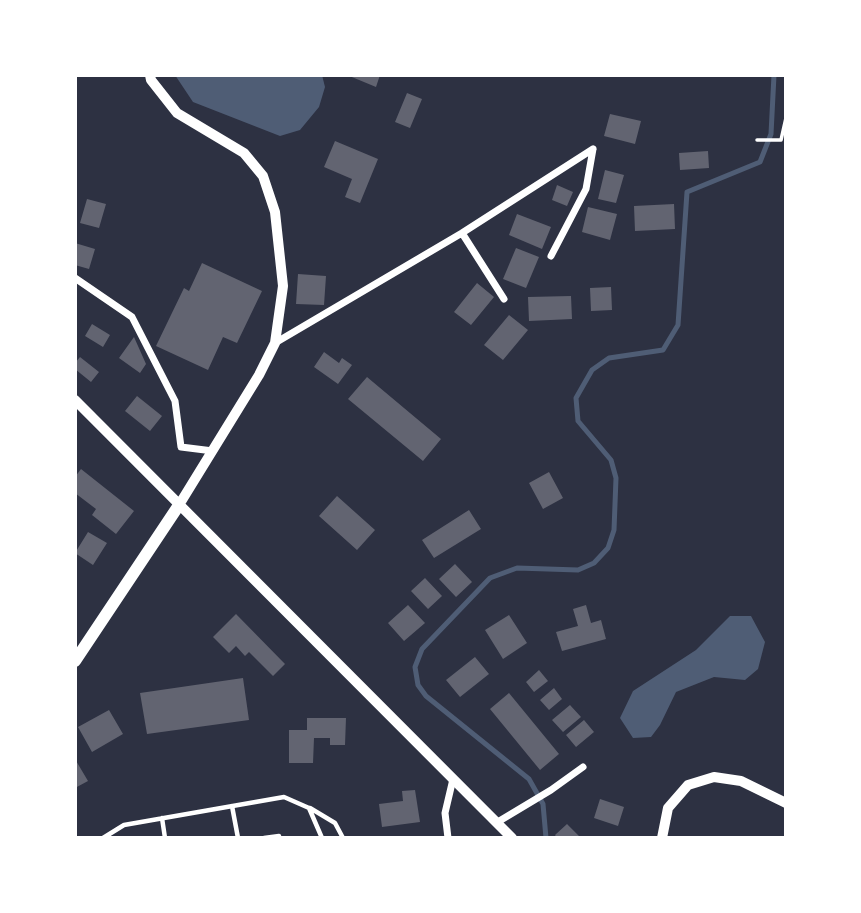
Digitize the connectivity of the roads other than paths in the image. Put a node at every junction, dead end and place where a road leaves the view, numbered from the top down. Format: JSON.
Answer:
{"nodes":[{"id":1,"x":150,"y":75,"type":"edge"},
{"id":2,"x":462,"y":233,"type":"junction"},
{"id":3,"x":551,"y":256,"type":"dead end"},
{"id":4,"x":75,"y":278,"type":"edge"},
{"id":5,"x":504,"y":299,"type":"dead end"},
{"id":6,"x":275,"y":343,"type":"junction"},
{"id":7,"x":75,"y":400,"type":"edge"},
{"id":8,"x":213,"y":451,"type":"junction"},
{"id":9,"x":179,"y":505,"type":"junction"},
{"id":10,"x":75,"y":661,"type":"edge"},
{"id":11,"x":583,"y":767,"type":"dead end"},
{"id":12,"x":453,"y":779,"type":"junction"},
{"id":13,"x":786,"y":803,"type":"edge"},
{"id":14,"x":232,"y":806,"type":"junction"},
{"id":15,"x":309,"y":808,"type":"junction"},
{"id":16,"x":162,"y":818,"type":"junction"},
{"id":17,"x":496,"y":822,"type":"junction"},
{"id":18,"x":103,"y":838,"type":"edge"},
{"id":19,"x":165,"y":838,"type":"edge"},
{"id":20,"x":238,"y":838,"type":"edge"},
{"id":21,"x":264,"y":838,"type":"edge"},
{"id":22,"x":279,"y":838,"type":"edge"},
{"id":23,"x":321,"y":838,"type":"edge"},
{"id":24,"x":343,"y":838,"type":"edge"},
{"id":25,"x":448,"y":838,"type":"edge"},
{"id":26,"x":512,"y":838,"type":"edge"},
{"id":27,"x":662,"y":838,"type":"edge"}],
"edges":[{"from":1,"to":6,"type":"street"},
{"from":2,"to":3,"type":"street"},
{"from":2,"to":5,"type":"street"},
{"from":2,"to":6,"type":"street"},
{"from":4,"to":8,"type":"street"},
{"from":6,"to":8,"type":"street"},
{"from":7,"to":9,"type":"street"},
{"from":8,"to":9,"type":"street"},
{"from":9,"to":10,"type":"main road"},
{"from":9,"to":12,"type":"street"},
{"from":11,"to":17,"type":"street"},
{"from":12,"to":17,"type":"street"},
{"from":12,"to":25,"type":"street"},
{"from":13,"to":27,"type":"street"},
{"from":14,"to":15,"type":"lane"},
{"from":14,"to":16,"type":"lane"},
{"from":14,"to":20,"type":"lane"},
{"from":15,"to":23,"type":"lane"},
{"from":15,"to":24,"type":"lane"},
{"from":16,"to":18,"type":"lane"},
{"from":16,"to":19,"type":"lane"},
{"from":17,"to":26,"type":"street"},
{"from":21,"to":22,"type":"lane"}]}
